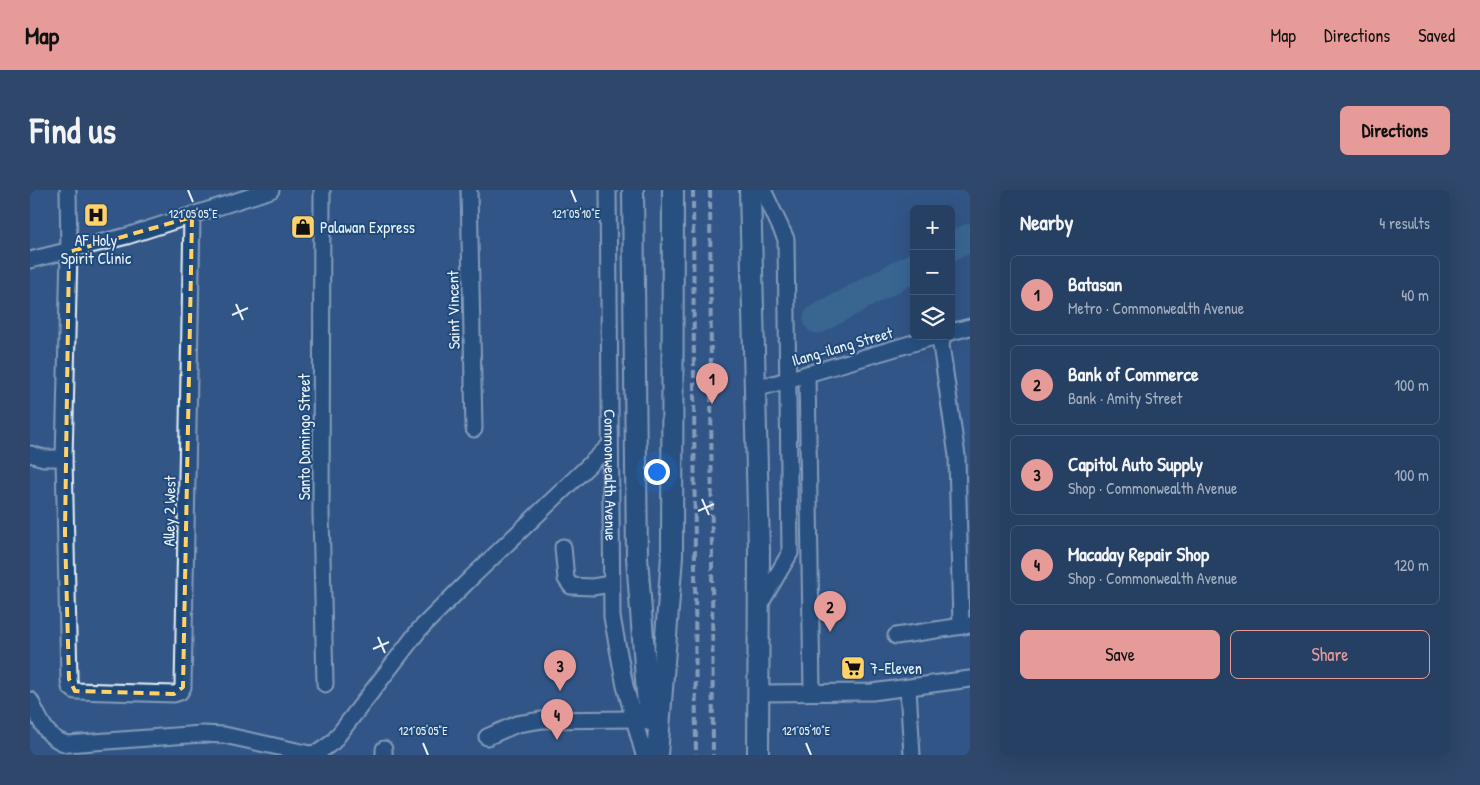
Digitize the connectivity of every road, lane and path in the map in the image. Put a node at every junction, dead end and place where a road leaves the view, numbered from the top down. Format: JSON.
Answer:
{"nodes":[{"id":1,"x":68,"y":190,"type":"edge"},
{"id":2,"x":271,"y":190,"type":"edge"},
{"id":3,"x":322,"y":190,"type":"edge"},
{"id":4,"x":469,"y":190,"type":"edge"},
{"id":5,"x":608,"y":190,"type":"edge"},
{"id":6,"x":633,"y":190,"type":"edge"},
{"id":7,"x":673,"y":190,"type":"edge"},
{"id":8,"x":750,"y":190,"type":"edge"},
{"id":9,"x":763,"y":190,"type":"edge"},
{"id":10,"x":235,"y":196,"type":"edge"},
{"id":11,"x":192,"y":217,"type":"junction"},
{"id":12,"x":69,"y":252,"type":"junction"},
{"id":13,"x":30,"y":260,"type":"edge"},
{"id":14,"x":970,"y":326,"type":"edge"},
{"id":15,"x":955,"y":331,"type":"edge"},
{"id":16,"x":923,"y":340,"type":"edge"},
{"id":17,"x":943,"y":340,"type":"edge"},
{"id":18,"x":807,"y":374,"type":"junction"},
{"id":19,"x":789,"y":379,"type":"junction"},
{"id":20,"x":756,"y":389,"type":"junction"},
{"id":21,"x":474,"y":429,"type":"dead end"},
{"id":22,"x":609,"y":446,"type":"junction"},
{"id":23,"x":30,"y":454,"type":"edge"},
{"id":24,"x":64,"y":458,"type":"junction"},
{"id":25,"x":809,"y":492,"type":"junction"},
{"id":26,"x":790,"y":493,"type":"junction"},
{"id":27,"x":964,"y":511,"type":"edge"},
{"id":28,"x":564,"y":547,"type":"dead end"},
{"id":29,"x":611,"y":584,"type":"junction"},
{"id":30,"x":759,"y":606,"type":"junction"},
{"id":31,"x":965,"y":626,"type":"edge"},
{"id":32,"x":896,"y":636,"type":"dead end"},
{"id":33,"x":970,"y":679,"type":"edge"},
{"id":34,"x":325,"y":684,"type":"dead end"},
{"id":35,"x":908,"y":688,"type":"junction"},
{"id":36,"x":812,"y":692,"type":"junction"},
{"id":37,"x":759,"y":693,"type":"junction"},
{"id":38,"x":30,"y":700,"type":"edge"},
{"id":39,"x":634,"y":719,"type":"junction"},
{"id":40,"x":488,"y":737,"type":"dead end"},
{"id":41,"x":644,"y":755,"type":"edge"},
{"id":42,"x":652,"y":755,"type":"edge"},
{"id":43,"x":657,"y":755,"type":"edge"},
{"id":44,"x":758,"y":755,"type":"edge"},
{"id":45,"x":912,"y":755,"type":"edge"}],
"edges":[{"from":1,"to":12,"type":"street"},
{"from":2,"to":10,"type":"street"},
{"from":3,"to":34,"type":"street","name":"Santo Domingo Street"},
{"from":4,"to":21,"type":"street","name":"Saint Vincent"},
{"from":5,"to":22,"type":"street","name":"Commonwealth Avenue"},
{"from":6,"to":42,"type":"main road"},
{"from":7,"to":43,"type":"main road"},
{"from":8,"to":20,"type":"main road"},
{"from":9,"to":19,"type":"street"},
{"from":10,"to":11,"type":"street"},
{"from":11,"to":12,"type":"street"},
{"from":11,"to":24,"type":"street","name":"Alley 2 West"},
{"from":12,"to":13,"type":"street"},
{"from":12,"to":24,"type":"street"},
{"from":14,"to":15,"type":"street"},
{"from":16,"to":18,"type":"street","name":"Ilang-ilang Street"},
{"from":17,"to":27,"type":"street"},
{"from":18,"to":19,"type":"street","name":"Ilang-ilang Street"},
{"from":18,"to":25,"type":"street"},
{"from":19,"to":20,"type":"street","name":"Ilang-ilang Street"},
{"from":19,"to":26,"type":"street"},
{"from":20,"to":30,"type":"main road"},
{"from":22,"to":29,"type":"street","name":"Commonwealth Avenue"},
{"from":22,"to":38,"type":"street"},
{"from":23,"to":24,"type":"street"},
{"from":25,"to":26,"type":"street"},
{"from":25,"to":36,"type":"street"},
{"from":26,"to":30,"type":"street"},
{"from":27,"to":31,"type":"street"},
{"from":28,"to":29,"type":"street"},
{"from":29,"to":39,"type":"street","name":"Commonwealth Avenue"},
{"from":30,"to":37,"type":"main road"},
{"from":31,"to":32,"type":"street"},
{"from":33,"to":35,"type":"street"},
{"from":35,"to":36,"type":"street"},
{"from":35,"to":45,"type":"street"},
{"from":36,"to":37,"type":"street"},
{"from":37,"to":44,"type":"main road"},
{"from":39,"to":40,"type":"street"},
{"from":39,"to":41,"type":"street","name":"Commonwealth Avenue"}]}
